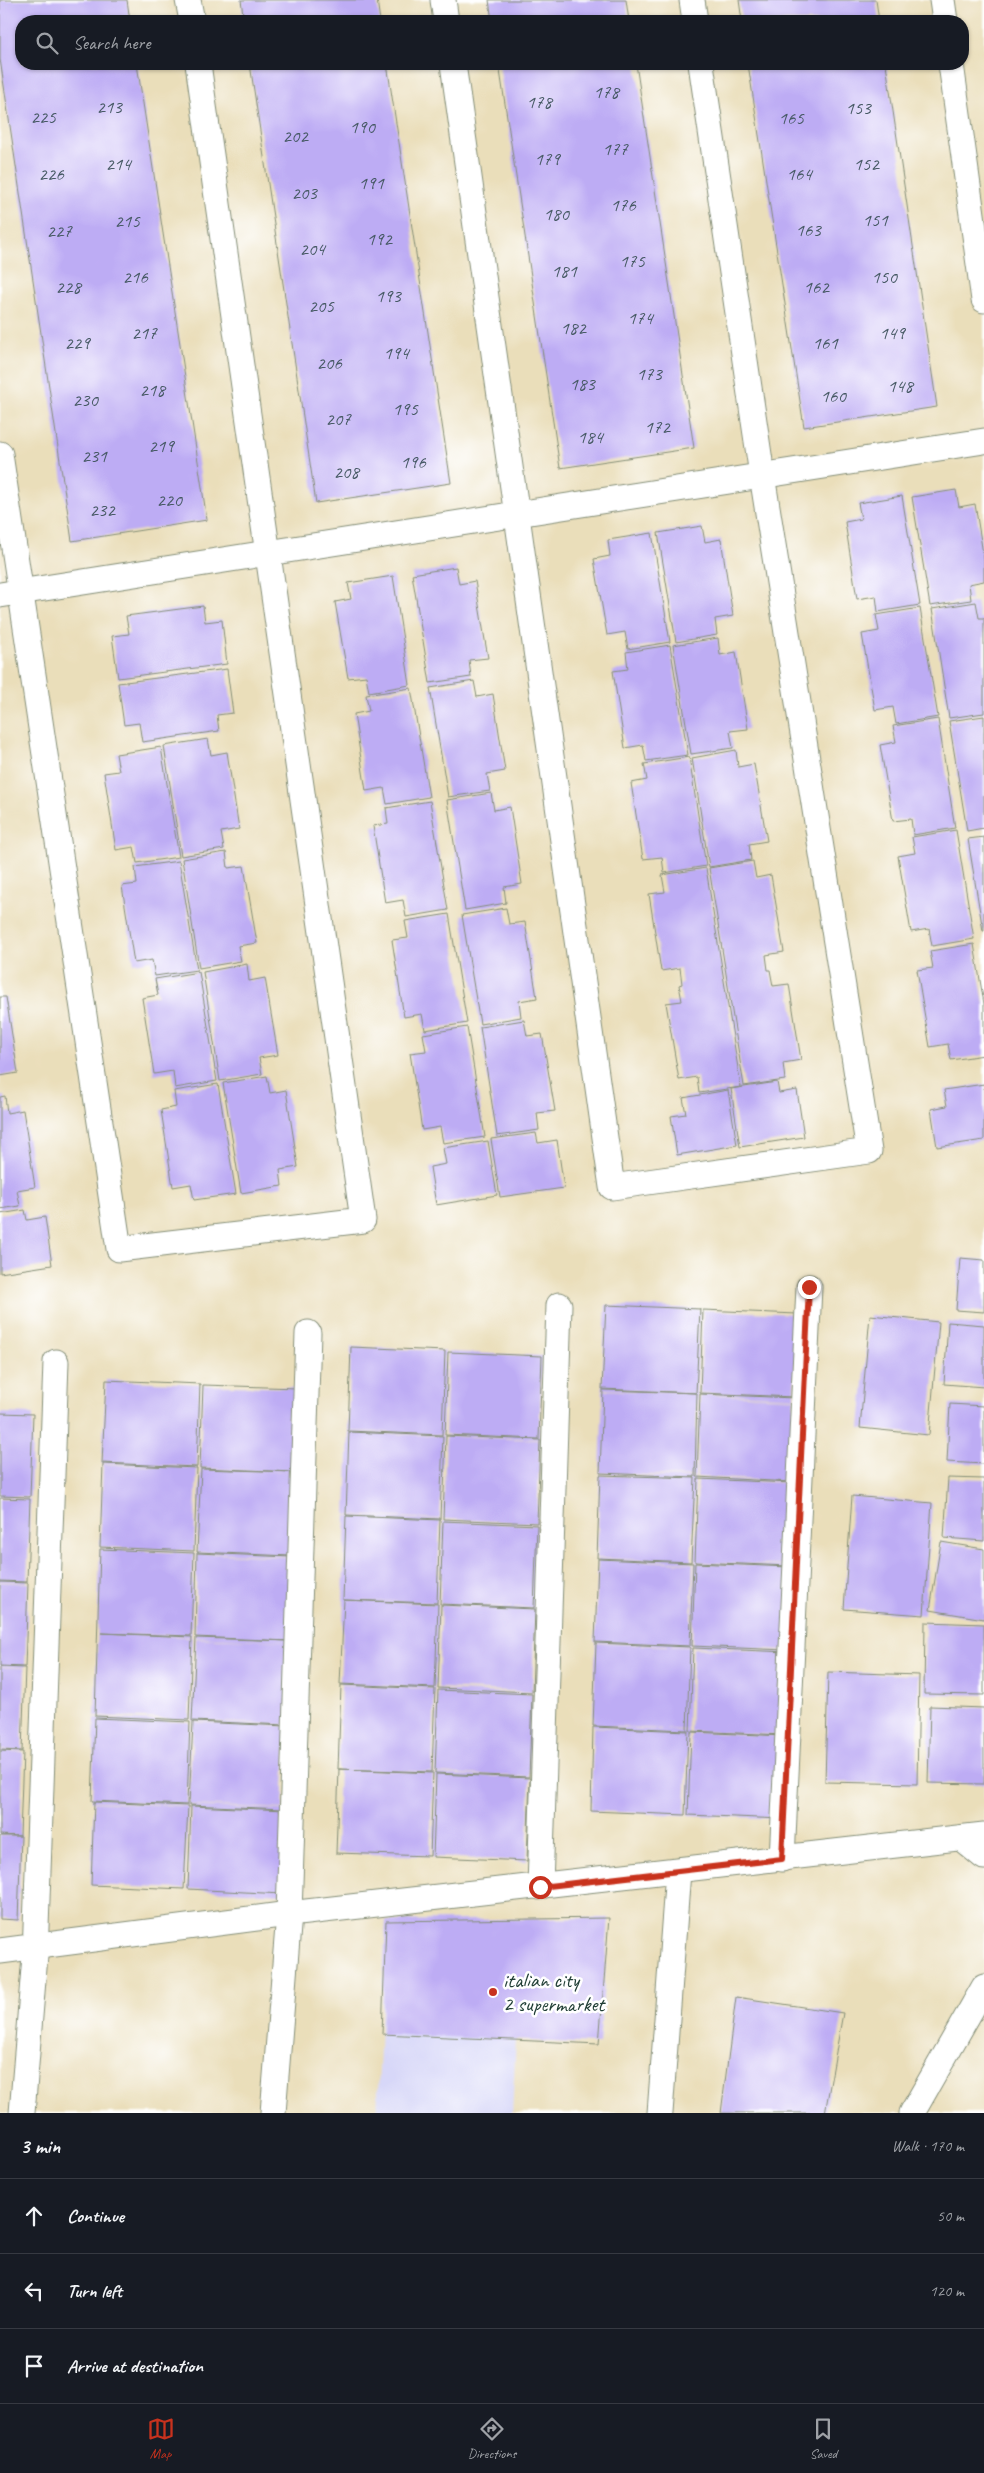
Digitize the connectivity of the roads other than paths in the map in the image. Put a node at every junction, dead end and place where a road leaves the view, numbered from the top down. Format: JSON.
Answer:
{"nodes":[{"id":1,"x":188,"y":0,"type":"edge"},
{"id":2,"x":443,"y":0,"type":"edge"},
{"id":3,"x":692,"y":0,"type":"edge"},
{"id":4,"x":942,"y":0,"type":"edge"},
{"id":5,"x":191,"y":15,"type":"edge"},
{"id":6,"x":445,"y":15,"type":"edge"},
{"id":7,"x":694,"y":15,"type":"edge"},
{"id":8,"x":944,"y":15,"type":"edge"},
{"id":9,"x":199,"y":70,"type":"edge"},
{"id":10,"x":453,"y":70,"type":"edge"},
{"id":11,"x":702,"y":70,"type":"edge"},
{"id":12,"x":952,"y":70,"type":"edge"},
{"id":13,"x":984,"y":300,"type":"edge"},
{"id":14,"x":984,"y":441,"type":"edge"},
{"id":15,"x":0,"y":454,"type":"edge"},
{"id":16,"x":762,"y":476,"type":"junction"},
{"id":17,"x":517,"y":514,"type":"junction"},
{"id":18,"x":268,"y":552,"type":"junction"},
{"id":19,"x":10,"y":593,"type":"edge"},
{"id":20,"x":809,"y":1287,"type":"dead end"},
{"id":21,"x":559,"y":1305,"type":"dead end"},
{"id":22,"x":308,"y":1333,"type":"dead end"},
{"id":23,"x":56,"y":1362,"type":"dead end"},
{"id":24,"x":972,"y":1837,"type":"edge"},
{"id":25,"x":984,"y":1857,"type":"edge"},
{"id":26,"x":782,"y":1859,"type":"junction"},
{"id":27,"x":678,"y":1871,"type":"junction"},
{"id":28,"x":540,"y":1887,"type":"junction"},
{"id":29,"x":289,"y":1914,"type":"junction"},
{"id":30,"x":35,"y":1946,"type":"junction"},
{"id":31,"x":0,"y":1951,"type":"edge"},
{"id":32,"x":984,"y":1987,"type":"edge"},
{"id":33,"x":22,"y":2113,"type":"edge"},
{"id":34,"x":273,"y":2113,"type":"edge"},
{"id":35,"x":660,"y":2113,"type":"edge"},
{"id":36,"x":912,"y":2113,"type":"edge"}],
"edges":[{"from":1,"to":5,"type":"street"},
{"from":2,"to":6,"type":"street"},
{"from":3,"to":7,"type":"street"},
{"from":4,"to":8,"type":"street"},
{"from":9,"to":18,"type":"street"},
{"from":10,"to":17,"type":"street"},
{"from":11,"to":16,"type":"street"},
{"from":12,"to":13,"type":"street"},
{"from":14,"to":16,"type":"street"},
{"from":15,"to":19,"type":"street"},
{"from":16,"to":17,"type":"street"},
{"from":16,"to":17,"type":"street"},
{"from":17,"to":18,"type":"street"},
{"from":18,"to":19,"type":"street"},
{"from":18,"to":19,"type":"street"},
{"from":20,"to":26,"type":"street"},
{"from":21,"to":28,"type":"street"},
{"from":22,"to":29,"type":"street"},
{"from":23,"to":30,"type":"street"},
{"from":24,"to":25,"type":"street"},
{"from":24,"to":26,"type":"street"},
{"from":26,"to":27,"type":"street"},
{"from":27,"to":28,"type":"street"},
{"from":27,"to":35,"type":"street"},
{"from":28,"to":29,"type":"street"},
{"from":29,"to":30,"type":"street"},
{"from":29,"to":34,"type":"street"},
{"from":30,"to":31,"type":"street"},
{"from":30,"to":33,"type":"street"},
{"from":32,"to":36,"type":"street"}]}
